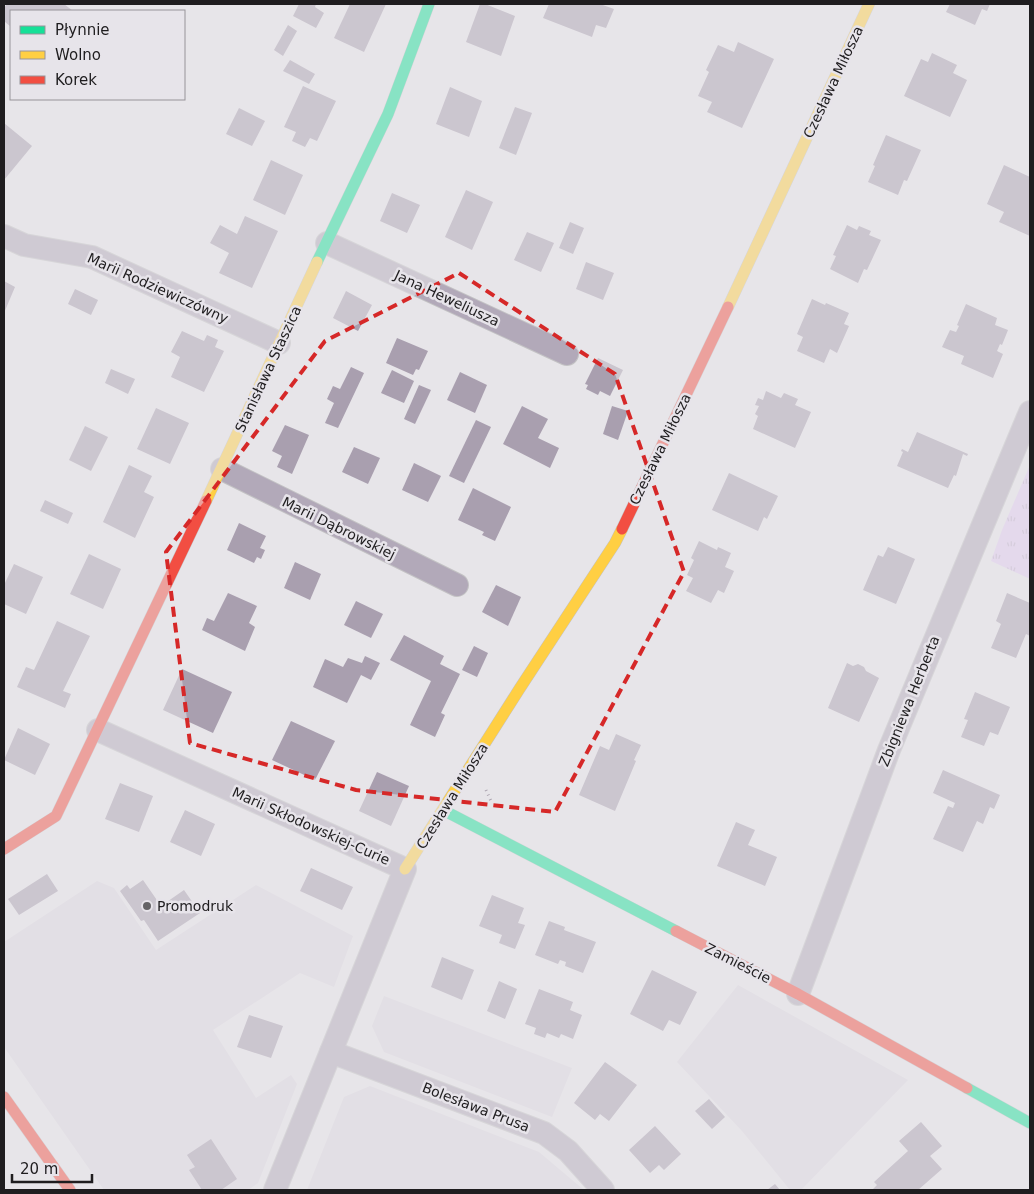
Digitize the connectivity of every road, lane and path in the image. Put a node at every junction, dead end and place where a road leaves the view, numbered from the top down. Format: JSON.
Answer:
{"nodes":[{"id":1,"x":429,"y":4,"type":"edge"},
{"id":2,"x":869,"y":4,"type":"edge"},
{"id":3,"x":4,"y":236,"type":"edge"},
{"id":4,"x":327,"y":243,"type":"junction"},
{"id":5,"x":280,"y":343,"type":"junction"},
{"id":6,"x":567,"y":354,"type":"dead end"},
{"id":7,"x":1030,"y":412,"type":"edge"},
{"id":8,"x":222,"y":469,"type":"junction"},
{"id":9,"x":457,"y":585,"type":"dead end"},
{"id":10,"x":98,"y":730,"type":"junction"},
{"id":11,"x":488,"y":782,"type":"dead end"},
{"id":12,"x":443,"y":810,"type":"junction"},
{"id":13,"x":478,"y":828,"type":"junction"},
{"id":14,"x":4,"y":849,"type":"edge"},
{"id":15,"x":405,"y":869,"type":"junction"},
{"id":16,"x":798,"y":994,"type":"junction"},
{"id":17,"x":331,"y":1052,"type":"junction"},
{"id":18,"x":4,"y":1098,"type":"edge"},
{"id":19,"x":1030,"y":1123,"type":"edge"},
{"id":20,"x":70,"y":1190,"type":"edge"},
{"id":21,"x":275,"y":1190,"type":"edge"},
{"id":22,"x":603,"y":1190,"type":"edge"}],
"edges":[{"from":1,"to":4,"type":"street","name":"Stanisława Staszica"},
{"from":2,"to":12,"type":"street","name":"Czesława Miłosza"},
{"from":3,"to":5,"type":"street","name":"Marii Rodziewiczówny"},
{"from":4,"to":5,"type":"street","name":"Stanisława Staszica"},
{"from":4,"to":6,"type":"street","name":"Jana Heweliusza"},
{"from":5,"to":8,"type":"street","name":"Stanisława Staszica"},
{"from":7,"to":16,"type":"street","name":"Zbigniewa Herberta"},
{"from":8,"to":9,"type":"street","name":"Marii Dąbrowskiej"},
{"from":8,"to":10,"type":"street","name":"Stanisława Staszica"},
{"from":10,"to":14,"type":"street"},
{"from":10,"to":15,"type":"street","name":"Marii Skłodowskiej-Curie"},
{"from":11,"to":13,"type":"path"},
{"from":12,"to":13,"type":"street","name":"Zamieście"},
{"from":12,"to":15,"type":"street","name":"Czesława Miłosza"},
{"from":13,"to":16,"type":"street","name":"Zamieście"},
{"from":15,"to":17,"type":"street","name":"Marii Skłodowskiej-Curie"},
{"from":16,"to":19,"type":"street","name":"Zamieście"},
{"from":17,"to":21,"type":"street","name":"Marii Skłodowskiej-Curie"},
{"from":17,"to":22,"type":"street","name":"Bolesława Prusa"},
{"from":18,"to":20,"type":"street"}]}
